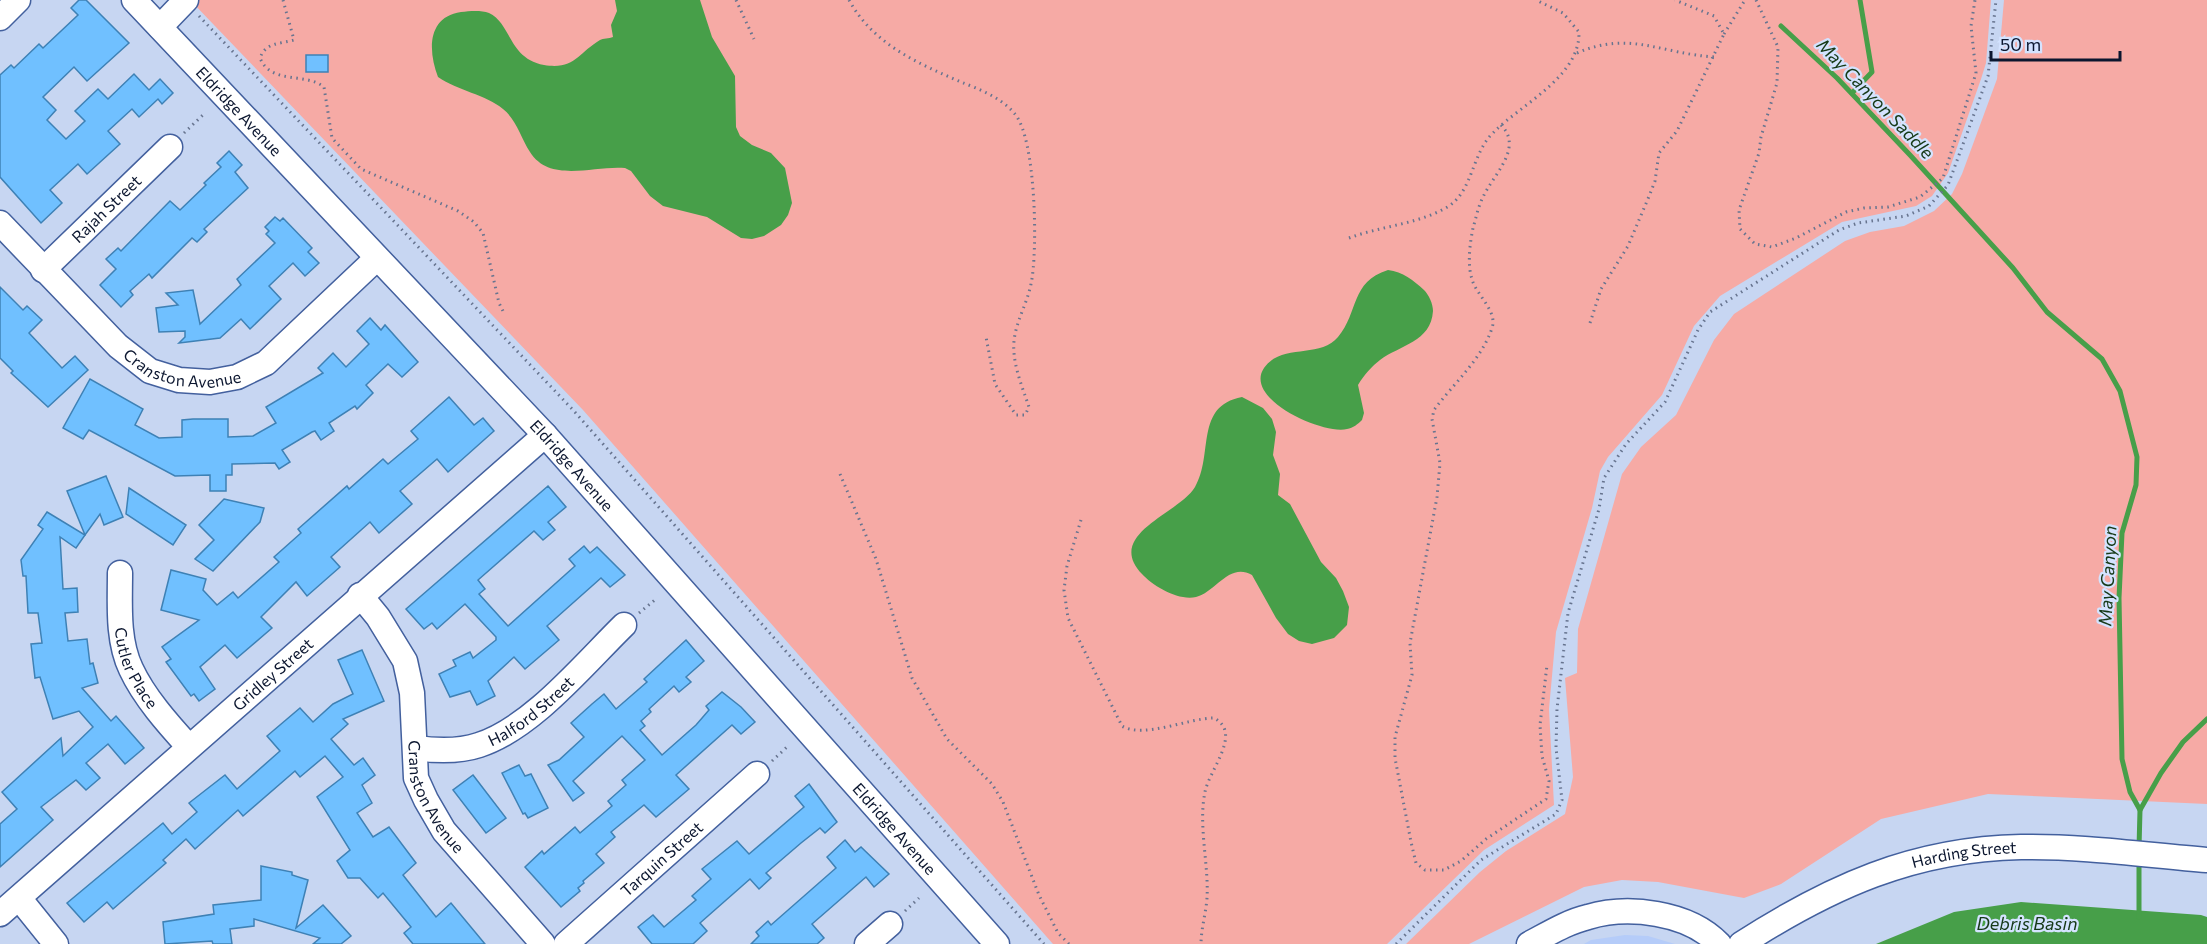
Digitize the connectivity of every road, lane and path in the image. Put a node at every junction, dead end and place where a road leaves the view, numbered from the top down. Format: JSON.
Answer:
{"nodes":[{"id":1,"x":18,"y":0,"type":"edge"},
{"id":2,"x":134,"y":0,"type":"edge"},
{"id":3,"x":283,"y":0,"type":"edge"},
{"id":4,"x":736,"y":0,"type":"edge"},
{"id":5,"x":849,"y":0,"type":"edge"},
{"id":6,"x":1536,"y":0,"type":"edge"},
{"id":7,"x":1675,"y":0,"type":"edge"},
{"id":8,"x":1745,"y":0,"type":"edge"},
{"id":9,"x":1756,"y":0,"type":"edge"},
{"id":10,"x":1974,"y":0,"type":"edge"},
{"id":11,"x":1996,"y":0,"type":"edge"},
{"id":12,"x":190,"y":4,"type":"edge"},
{"id":13,"x":0,"y":18,"type":"edge"},
{"id":14,"x":160,"y":27,"type":"junction"},
{"id":15,"x":1724,"y":34,"type":"junction"},
{"id":16,"x":754,"y":39,"type":"dead end"},
{"id":17,"x":1575,"y":54,"type":"junction"},
{"id":18,"x":1715,"y":57,"type":"junction"},
{"id":19,"x":205,"y":113,"type":"dead end"},
{"id":20,"x":1501,"y":125,"type":"junction"},
{"id":21,"x":170,"y":147,"type":"joint"},
{"id":22,"x":0,"y":223,"type":"edge"},
{"id":23,"x":1349,"y":238,"type":"dead end"},
{"id":24,"x":376,"y":259,"type":"junction"},
{"id":25,"x":43,"y":270,"type":"junction"},
{"id":26,"x":505,"y":315,"type":"dead end"},
{"id":27,"x":1590,"y":323,"type":"dead end"},
{"id":28,"x":986,"y":337,"type":"dead end"},
{"id":29,"x":545,"y":435,"type":"junction"},
{"id":30,"x":840,"y":474,"type":"dead end"},
{"id":31,"x":1081,"y":520,"type":"dead end"},
{"id":32,"x":120,"y":573,"type":"dead end"},
{"id":33,"x":360,"y":595,"type":"junction"},
{"id":34,"x":624,"y":626,"type":"dead end"},
{"id":35,"x":1547,"y":665,"type":"dead end"},
{"id":36,"x":189,"y":747,"type":"junction"},
{"id":37,"x":416,"y":748,"type":"junction"},
{"id":38,"x":757,"y":774,"type":"dead end"},
{"id":39,"x":2207,"y":860,"type":"edge"},
{"id":40,"x":19,"y":898,"type":"junction"},
{"id":41,"x":0,"y":914,"type":"edge"},
{"id":42,"x":890,"y":924,"type":"dead end"},
{"id":43,"x":56,"y":944,"type":"edge"},
{"id":44,"x":543,"y":944,"type":"edge"},
{"id":45,"x":566,"y":944,"type":"edge"},
{"id":46,"x":867,"y":944,"type":"edge"},
{"id":47,"x":997,"y":944,"type":"edge"},
{"id":48,"x":1044,"y":944,"type":"edge"},
{"id":49,"x":1069,"y":944,"type":"edge"},
{"id":50,"x":1200,"y":944,"type":"edge"},
{"id":51,"x":1396,"y":944,"type":"edge"},
{"id":52,"x":1529,"y":944,"type":"edge"},
{"id":53,"x":1719,"y":944,"type":"edge"},
{"id":54,"x":1741,"y":944,"type":"edge"}],
"edges":[{"from":1,"to":13,"type":"street"},
{"from":2,"to":14,"type":"street","name":"Eldridge Avenue"},
{"from":3,"to":26,"type":"path"},
{"from":4,"to":16,"type":"path"},
{"from":5,"to":28,"type":"path"},
{"from":6,"to":17,"type":"path"},
{"from":7,"to":15,"type":"path"},
{"from":8,"to":15,"type":"path"},
{"from":9,"to":10,"type":"path"},
{"from":11,"to":51,"type":"path"},
{"from":12,"to":14,"type":"street"},
{"from":12,"to":48,"type":"path"},
{"from":14,"to":24,"type":"street","name":"Eldridge Avenue"},
{"from":15,"to":18,"type":"path"},
{"from":17,"to":18,"type":"path"},
{"from":17,"to":20,"type":"path"},
{"from":18,"to":27,"type":"path"},
{"from":19,"to":21,"type":"path"},
{"from":20,"to":23,"type":"path"},
{"from":20,"to":35,"type":"path"},
{"from":21,"to":25,"type":"street","name":"Rajah Street"},
{"from":22,"to":25,"type":"street","name":"Cranston Avenue"},
{"from":24,"to":25,"type":"street","name":"Cranston Avenue"},
{"from":24,"to":29,"type":"street","name":"Eldridge Avenue"},
{"from":29,"to":33,"type":"street","name":"Gridley Street"},
{"from":29,"to":47,"type":"street","name":"Eldridge Avenue"},
{"from":30,"to":49,"type":"path"},
{"from":31,"to":50,"type":"path"},
{"from":32,"to":36,"type":"street","name":"Cutler Place"},
{"from":33,"to":36,"type":"street","name":"Gridley Street"},
{"from":33,"to":37,"type":"street","name":"Cranston Avenue"},
{"from":34,"to":37,"type":"street","name":"Halford Street"},
{"from":36,"to":40,"type":"street","name":"Gridley Street"},
{"from":37,"to":44,"type":"street","name":"Cranston Avenue"},
{"from":38,"to":45,"type":"street","name":"Tarquin Street"},
{"from":39,"to":54,"type":"street","name":"Harding Street"},
{"from":40,"to":41,"type":"street","name":"Gridley Street"},
{"from":40,"to":43,"type":"street"},
{"from":42,"to":46,"type":"street"},
{"from":52,"to":53,"type":"street"}]}
